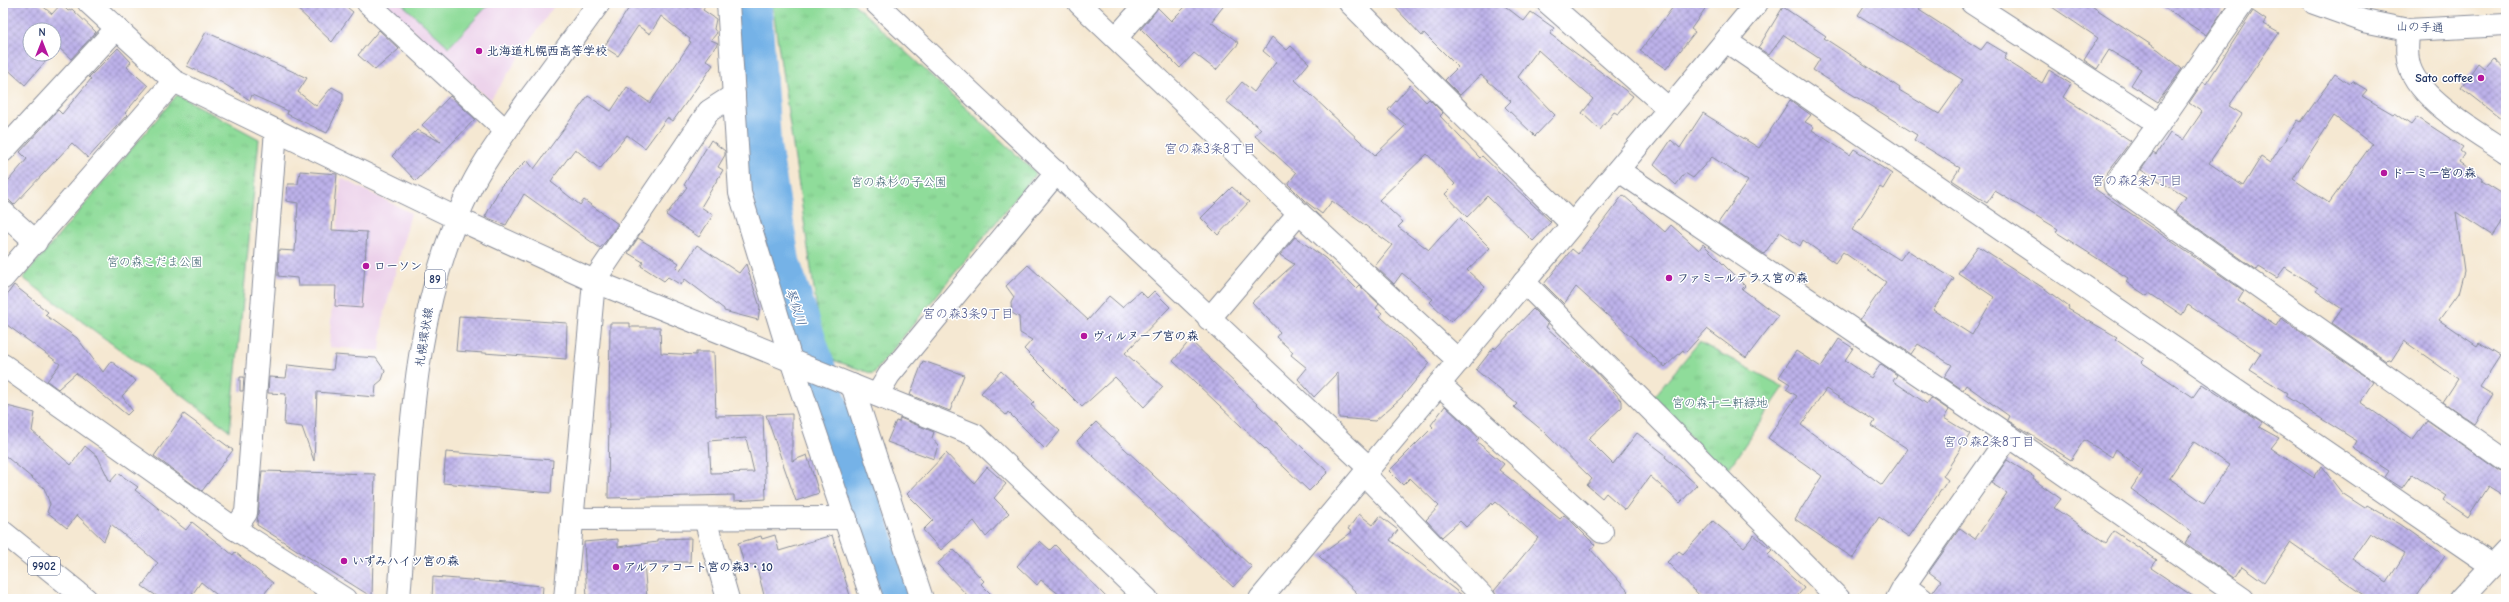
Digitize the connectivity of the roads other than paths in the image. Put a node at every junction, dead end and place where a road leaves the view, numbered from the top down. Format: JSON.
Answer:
{"nodes":[{"id":1,"x":89,"y":3,"type":"edge"},
{"id":2,"x":368,"y":3,"type":"edge"},
{"id":3,"x":599,"y":3,"type":"edge"},
{"id":4,"x":728,"y":3,"type":"edge"},
{"id":5,"x":876,"y":3,"type":"edge"},
{"id":6,"x":1079,"y":3,"type":"edge"},
{"id":7,"x":1147,"y":3,"type":"edge"},
{"id":8,"x":1350,"y":3,"type":"edge"},
{"id":9,"x":1548,"y":3,"type":"edge"},
{"id":10,"x":1757,"y":3,"type":"edge"},
{"id":11,"x":1972,"y":3,"type":"edge"},
{"id":12,"x":2243,"y":3,"type":"edge"},
{"id":13,"x":2314,"y":3,"type":"edge"},
{"id":14,"x":2506,"y":25,"type":"edge"},
{"id":15,"x":117,"y":28,"type":"junction"},
{"id":16,"x":2408,"y":30,"type":"junction"},
{"id":17,"x":1116,"y":38,"type":"junction"},
{"id":18,"x":1726,"y":41,"type":"junction"},
{"id":19,"x":174,"y":81,"type":"junction"},
{"id":20,"x":734,"y":95,"type":"junction"},
{"id":21,"x":1669,"y":108,"type":"junction"},
{"id":22,"x":2159,"y":124,"type":"junction"},
{"id":23,"x":276,"y":130,"type":"junction"},
{"id":24,"x":506,"y":131,"type":"junction"},
{"id":25,"x":3,"y":151,"type":"edge"},
{"id":26,"x":2506,"y":152,"type":"edge"},
{"id":27,"x":1618,"y":170,"type":"junction"},
{"id":28,"x":1057,"y":172,"type":"junction"},
{"id":29,"x":3,"y":212,"type":"edge"},
{"id":30,"x":1299,"y":213,"type":"junction"},
{"id":31,"x":456,"y":218,"type":"junction"},
{"id":32,"x":1572,"y":224,"type":"junction"},
{"id":33,"x":36,"y":242,"type":"junction"},
{"id":34,"x":3,"y":278,"type":"edge"},
{"id":35,"x":594,"y":281,"type":"junction"},
{"id":36,"x":1524,"y":282,"type":"junction"},
{"id":37,"x":1209,"y":319,"type":"junction"},
{"id":38,"x":1459,"y":361,"type":"junction"},
{"id":39,"x":798,"y":364,"type":"junction"},
{"id":40,"x":3,"y":365,"type":"edge"},
{"id":41,"x":844,"y":382,"type":"junction"},
{"id":42,"x":1439,"y":384,"type":"junction"},
{"id":43,"x":877,"y":395,"type":"junction"},
{"id":44,"x":2009,"y":436,"type":"junction"},
{"id":45,"x":2506,"y":461,"type":"edge"},
{"id":46,"x":1367,"y":471,"type":"junction"},
{"id":47,"x":846,"y":518,"type":"junction"},
{"id":48,"x":572,"y":519,"type":"junction"},
{"id":49,"x":705,"y":519,"type":"junction"},
{"id":50,"x":235,"y":530,"type":"junction"},
{"id":51,"x":3,"y":532,"type":"edge"},
{"id":52,"x":1602,"y":532,"type":"dead end"},
{"id":53,"x":2501,"y":560,"type":"edge"},
{"id":54,"x":1901,"y":592,"type":"edge"},
{"id":55,"x":86,"y":599,"type":"edge"},
{"id":56,"x":345,"y":599,"type":"edge"},
{"id":57,"x":399,"y":599,"type":"edge"},
{"id":58,"x":565,"y":599,"type":"edge"},
{"id":59,"x":728,"y":599,"type":"edge"},
{"id":60,"x":872,"y":599,"type":"edge"},
{"id":61,"x":922,"y":599,"type":"edge"},
{"id":62,"x":1147,"y":599,"type":"edge"},
{"id":63,"x":1260,"y":599,"type":"edge"},
{"id":64,"x":1485,"y":599,"type":"edge"},
{"id":65,"x":1839,"y":599,"type":"edge"},
{"id":66,"x":1922,"y":599,"type":"edge"},
{"id":67,"x":2243,"y":599,"type":"edge"},
{"id":68,"x":2461,"y":599,"type":"edge"}],
"edges":[{"from":1,"to":15,"type":"street"},
{"from":2,"to":24,"type":"street"},
{"from":3,"to":24,"type":"street","name":"札幌環状線","number":"89"},
{"from":4,"to":20,"type":"street"},
{"from":5,"to":28,"type":"street"},
{"from":6,"to":17,"type":"street"},
{"from":7,"to":17,"type":"street"},
{"from":8,"to":32,"type":"street"},
{"from":9,"to":21,"type":"street"},
{"from":10,"to":18,"type":"street"},
{"from":11,"to":22,"type":"street"},
{"from":12,"to":22,"type":"street"},
{"from":13,"to":16,"type":"street","name":"山の手通"},
{"from":14,"to":16,"type":"street","name":"山の手通"},
{"from":15,"to":19,"type":"street"},
{"from":15,"to":25,"type":"street"},
{"from":16,"to":26,"type":"street"},
{"from":17,"to":30,"type":"street"},
{"from":18,"to":21,"type":"street"},
{"from":18,"to":53,"type":"street"},
{"from":19,"to":23,"type":"street"},
{"from":19,"to":33,"type":"street"},
{"from":20,"to":35,"type":"street"},
{"from":20,"to":39,"type":"street"},
{"from":21,"to":27,"type":"street"},
{"from":22,"to":45,"type":"street"},
{"from":23,"to":31,"type":"street"},
{"from":23,"to":50,"type":"street"},
{"from":24,"to":31,"type":"street","name":"札幌環状線","number":"89"},
{"from":27,"to":32,"type":"street"},
{"from":27,"to":44,"type":"street"},
{"from":28,"to":37,"type":"street"},
{"from":28,"to":43,"type":"street"},
{"from":29,"to":33,"type":"street"},
{"from":30,"to":37,"type":"street"},
{"from":30,"to":38,"type":"street"},
{"from":31,"to":35,"type":"street"},
{"from":31,"to":57,"type":"street","name":"札幌環状線","number":"89"},
{"from":32,"to":36,"type":"street"},
{"from":33,"to":34,"type":"street"},
{"from":35,"to":39,"type":"street"},
{"from":35,"to":48,"type":"street"},
{"from":36,"to":38,"type":"street"},
{"from":36,"to":65,"type":"street"},
{"from":37,"to":46,"type":"street"},
{"from":38,"to":42,"type":"street"},
{"from":39,"to":41,"type":"street"},
{"from":39,"to":47,"type":"street"},
{"from":40,"to":50,"type":"street"},
{"from":41,"to":43,"type":"street"},
{"from":41,"to":61,"type":"street"},
{"from":42,"to":46,"type":"street"},
{"from":42,"to":52,"type":"street"},
{"from":43,"to":62,"type":"street"},
{"from":44,"to":54,"type":"street"},
{"from":44,"to":67,"type":"street"},
{"from":46,"to":63,"type":"street"},
{"from":46,"to":64,"type":"street"},
{"from":47,"to":49,"type":"street"},
{"from":47,"to":60,"type":"street"},
{"from":48,"to":49,"type":"street"},
{"from":48,"to":58,"type":"street"},
{"from":49,"to":59,"type":"street"},
{"from":50,"to":56,"type":"street"},
{"from":51,"to":55,"type":"street","number":"9902"},
{"from":53,"to":68,"type":"street"},
{"from":54,"to":66,"type":"street"}]}
